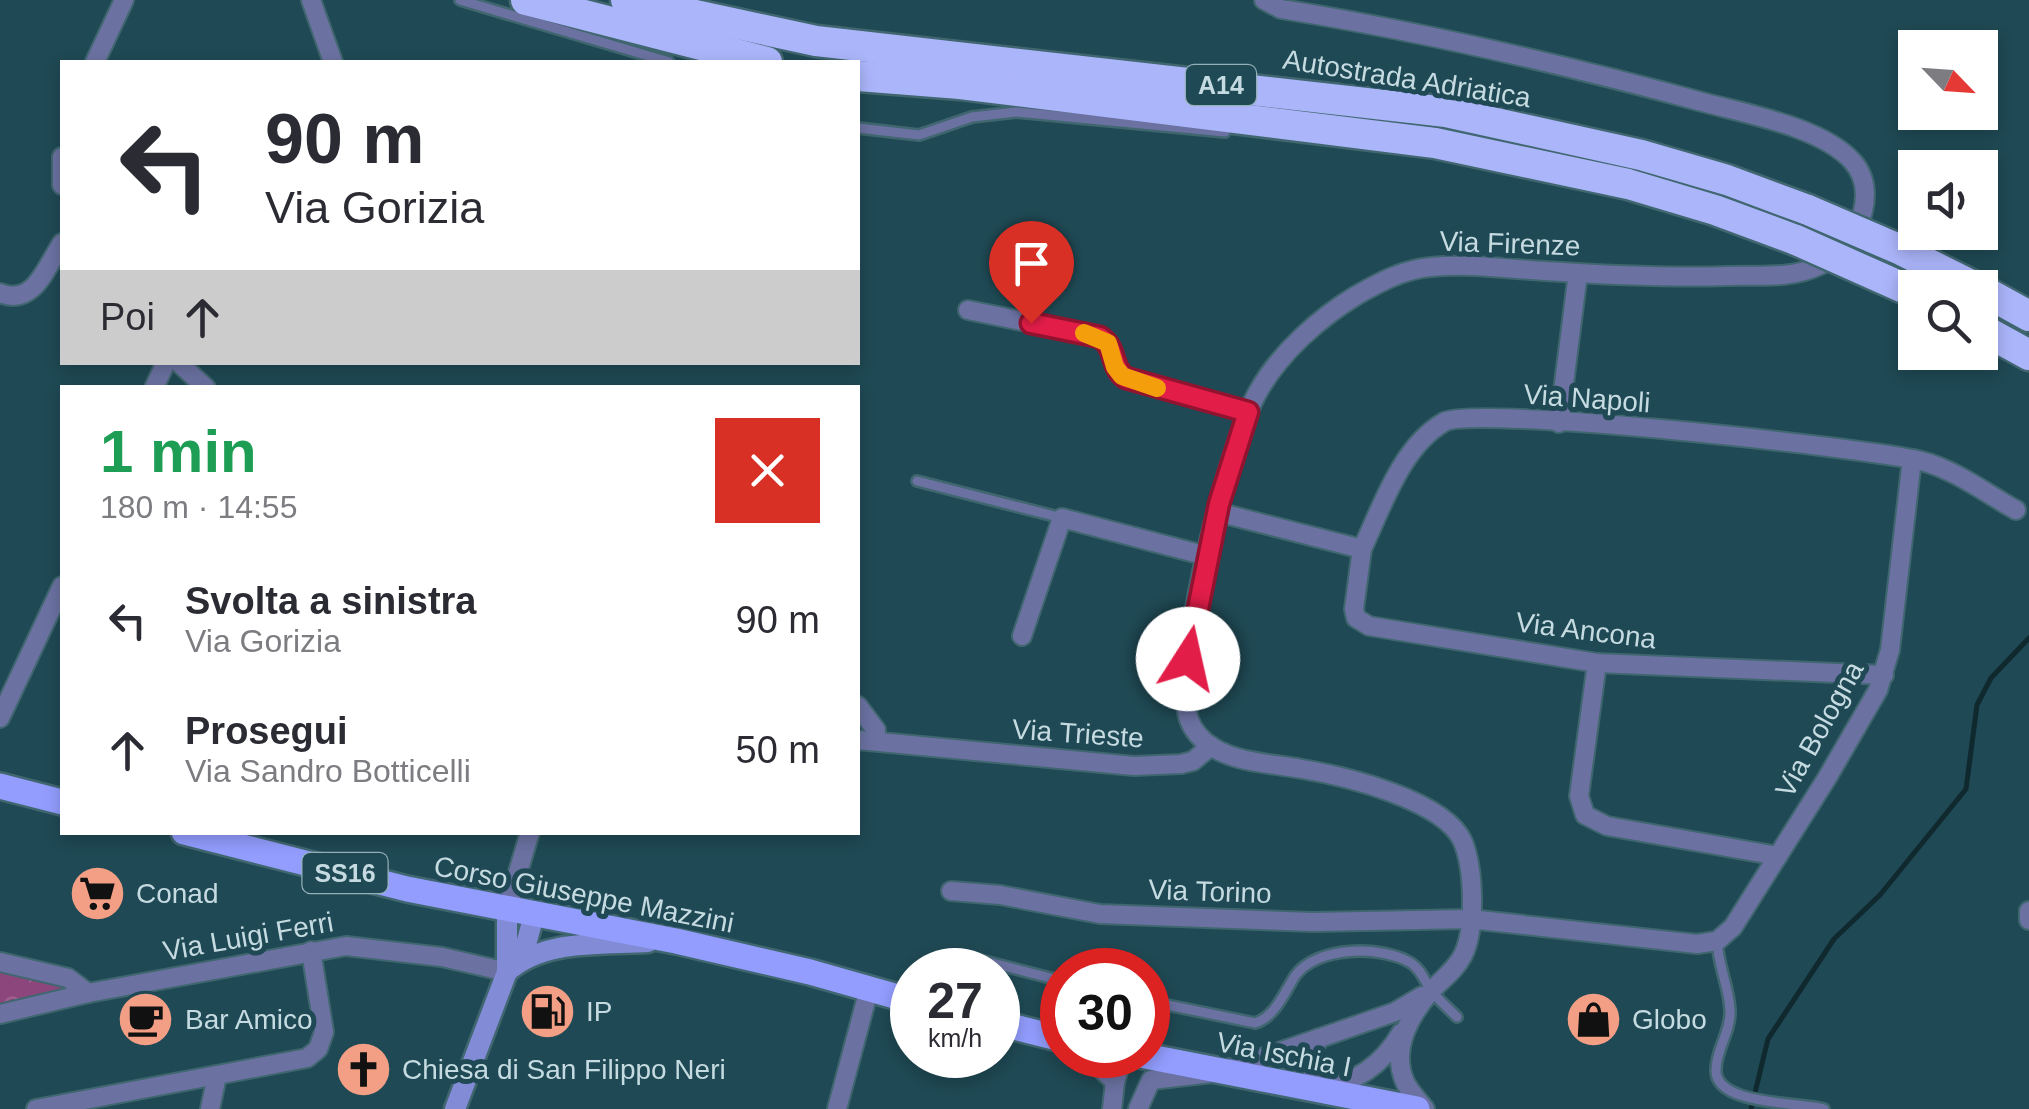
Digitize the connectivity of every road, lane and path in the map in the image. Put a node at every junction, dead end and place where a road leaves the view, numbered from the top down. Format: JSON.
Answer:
{"nodes":[{"id":1,"x":124,"y":0,"type":"edge"},
{"id":2,"x":310,"y":0,"type":"edge"},
{"id":3,"x":460,"y":0,"type":"edge"},
{"id":4,"x":526,"y":0,"type":"edge"},
{"id":5,"x":626,"y":0,"type":"edge"},
{"id":6,"x":1264,"y":0,"type":"edge"},
{"id":7,"x":96,"y":60,"type":"edge"},
{"id":8,"x":332,"y":60,"type":"edge"},
{"id":9,"x":662,"y":60,"type":"edge"},
{"id":10,"x":759,"y":60,"type":"edge"},
{"id":11,"x":860,"y":76,"type":"edge"},
{"id":12,"x":860,"y":128,"type":"edge"},
{"id":13,"x":1231,"y":132,"type":"dead end"},
{"id":14,"x":1310,"y":139,"type":"dead end"},
{"id":15,"x":1505,"y":156,"type":"junction"},
{"id":16,"x":60,"y":245,"type":"edge"},
{"id":17,"x":1942,"y":270,"type":"edge"},
{"id":18,"x":1578,"y":274,"type":"junction"},
{"id":19,"x":1898,"y":285,"type":"edge"},
{"id":20,"x":0,"y":293,"type":"edge"},
{"id":21,"x":1998,"y":299,"type":"edge"},
{"id":22,"x":968,"y":310,"type":"dead end"},
{"id":23,"x":2029,"y":316,"type":"edge"},
{"id":24,"x":1998,"y":338,"type":"edge"},
{"id":25,"x":2029,"y":355,"type":"edge"},
{"id":26,"x":181,"y":365,"type":"edge"},
{"id":27,"x":203,"y":385,"type":"edge"},
{"id":28,"x":1248,"y":412,"type":"junction"},
{"id":29,"x":1560,"y":422,"type":"junction"},
{"id":30,"x":1912,"y":459,"type":"junction"},
{"id":31,"x":917,"y":481,"type":"dead end"},
{"id":32,"x":2016,"y":510,"type":"dead end"},
{"id":33,"x":1217,"y":512,"type":"junction"},
{"id":34,"x":1062,"y":518,"type":"junction"},
{"id":35,"x":1362,"y":549,"type":"junction"},
{"id":36,"x":1207,"y":556,"type":"junction"},
{"id":37,"x":60,"y":590,"type":"edge"},
{"id":38,"x":44,"y":626,"type":"junction"},
{"id":39,"x":60,"y":632,"type":"edge"},
{"id":40,"x":1022,"y":636,"type":"dead end"},
{"id":41,"x":1597,"y":663,"type":"junction"},
{"id":42,"x":1884,"y":675,"type":"junction"},
{"id":43,"x":860,"y":709,"type":"edge"},
{"id":44,"x":0,"y":718,"type":"edge"},
{"id":45,"x":867,"y":741,"type":"edge"},
{"id":46,"x":1211,"y":746,"type":"junction"},
{"id":47,"x":0,"y":786,"type":"edge"},
{"id":48,"x":60,"y":801,"type":"edge"},
{"id":49,"x":196,"y":835,"type":"edge"},
{"id":50,"x":529,"y":835,"type":"edge"},
{"id":51,"x":1778,"y":856,"type":"junction"},
{"id":52,"x":950,"y":891,"type":"dead end"},
{"id":53,"x":507,"y":909,"type":"junction"},
{"id":54,"x":2029,"y":910,"type":"edge"},
{"id":55,"x":534,"y":915,"type":"junction"},
{"id":56,"x":1470,"y":919,"type":"junction"},
{"id":57,"x":2029,"y":920,"type":"edge"},
{"id":58,"x":676,"y":940,"type":"junction"},
{"id":59,"x":1718,"y":941,"type":"junction"},
{"id":60,"x":311,"y":951,"type":"junction"},
{"id":61,"x":0,"y":962,"type":"edge"},
{"id":62,"x":514,"y":966,"type":"junction"},
{"id":63,"x":869,"y":989,"type":"junction"},
{"id":64,"x":1431,"y":991,"type":"junction"},
{"id":65,"x":88,"y":993,"type":"junction"},
{"id":66,"x":890,"y":995,"type":"edge"},
{"id":67,"x":1170,"y":1006,"type":"edge"},
{"id":68,"x":0,"y":1014,"type":"edge"},
{"id":69,"x":1457,"y":1016,"type":"dead end"},
{"id":70,"x":1407,"y":1024,"type":"junction"},
{"id":71,"x":1319,"y":1038,"type":"junction"},
{"id":72,"x":1170,"y":1062,"type":"edge"},
{"id":73,"x":1221,"y":1072,"type":"junction"},
{"id":74,"x":217,"y":1076,"type":"junction"},
{"id":75,"x":1111,"y":1078,"type":"edge"},
{"id":76,"x":1116,"y":1078,"type":"edge"},
{"id":77,"x":1152,"y":1080,"type":"joint"},
{"id":78,"x":1115,"y":1082,"type":"junction"},
{"id":79,"x":1320,"y":1091,"type":"junction"},
{"id":80,"x":89,"y":1105,"type":"edge"},
{"id":81,"x":36,"y":1109,"type":"edge"},
{"id":82,"x":210,"y":1109,"type":"edge"},
{"id":83,"x":455,"y":1109,"type":"edge"},
{"id":84,"x":836,"y":1109,"type":"edge"},
{"id":85,"x":1112,"y":1109,"type":"edge"},
{"id":86,"x":1138,"y":1109,"type":"edge"},
{"id":87,"x":1417,"y":1109,"type":"edge"},
{"id":88,"x":1426,"y":1109,"type":"edge"},
{"id":89,"x":1824,"y":1109,"type":"edge"}],
"edges":[{"from":1,"to":7,"type":"street"},
{"from":2,"to":8,"type":"street"},
{"from":3,"to":9,"type":"lane"},
{"from":4,"to":10,"type":"highway"},
{"from":5,"to":17,"type":"highway","name":"Autostrada Adriatica","number":"A14","bridge":true},
{"from":6,"to":18,"type":"street","name":"Via Firenze"},
{"from":11,"to":15,"type":"highway","number":"A14"},
{"from":12,"to":13,"type":"lane"},
{"from":14,"to":15,"type":"lane"},
{"from":15,"to":19,"type":"highway","number":"A14","bridge":true},
{"from":16,"to":20,"type":"street"},
{"from":18,"to":28,"type":"street","name":"Via Firenze"},
{"from":18,"to":29,"type":"street"},
{"from":21,"to":23,"type":"highway","name":"Autostrada Adriatica","number":"A14"},
{"from":22,"to":28,"type":"street"},
{"from":24,"to":25,"type":"highway"},
{"from":26,"to":27,"type":"street"},
{"from":28,"to":33,"type":"street","name":"Via Firenze"},
{"from":29,"to":30,"type":"street","name":"Via Napoli"},
{"from":29,"to":35,"type":"street","name":"Via Napoli"},
{"from":30,"to":32,"type":"street","name":"Via Napoli"},
{"from":30,"to":42,"type":"street","name":"Via Bologna"},
{"from":31,"to":34,"type":"lane"},
{"from":33,"to":35,"type":"street"},
{"from":33,"to":36,"type":"street","name":"Via Firenze"},
{"from":34,"to":36,"type":"street"},
{"from":34,"to":40,"type":"street"},
{"from":35,"to":41,"type":"street","name":"Via Ancona"},
{"from":36,"to":46,"type":"street","name":"Via Firenze"},
{"from":37,"to":38,"type":"street"},
{"from":38,"to":39,"type":"street"},
{"from":38,"to":44,"type":"street"},
{"from":41,"to":42,"type":"street","name":"Via Ancona"},
{"from":41,"to":51,"type":"street"},
{"from":42,"to":51,"type":"street","name":"Via Bologna"},
{"from":43,"to":45,"type":"street"},
{"from":45,"to":46,"type":"street","name":"Via Trieste"},
{"from":46,"to":56,"type":"street"},
{"from":47,"to":48,"type":"main road"},
{"from":49,"to":53,"type":"main road","name":"Corso Giuseppe Mazzini","number":"SS16"},
{"from":50,"to":53,"type":"street"},
{"from":51,"to":59,"type":"street","name":"Via Bologna"},
{"from":52,"to":56,"type":"street","name":"Via Torino"},
{"from":53,"to":55,"type":"main road","name":"Corso Giuseppe Mazzini","number":"SS16"},
{"from":53,"to":62,"type":"street"},
{"from":54,"to":57,"type":"street"},
{"from":55,"to":58,"type":"main road","name":"Corso Giuseppe Mazzini","number":"SS16"},
{"from":55,"to":62,"type":"street"},
{"from":56,"to":59,"type":"street"},
{"from":56,"to":64,"type":"street"},
{"from":58,"to":62,"type":"street"},
{"from":58,"to":63,"type":"main road","name":"Corso Giuseppe Mazzini","number":"SS16"},
{"from":59,"to":89,"type":"lane"},
{"from":60,"to":62,"type":"street","name":"Via Luigi Ferri"},
{"from":60,"to":65,"type":"street","name":"Via Luigi Ferri"},
{"from":60,"to":74,"type":"street"},
{"from":61,"to":65,"type":"street"},
{"from":62,"to":83,"type":"street"},
{"from":63,"to":66,"type":"main road","name":"Corso Giuseppe Mazzini","number":"SS16"},
{"from":63,"to":84,"type":"street"},
{"from":64,"to":67,"type":"lane"},
{"from":64,"to":69,"type":"lane"},
{"from":64,"to":70,"type":"street"},
{"from":64,"to":71,"type":"street"},
{"from":65,"to":68,"type":"street","name":"Via Luigi Ferri"},
{"from":70,"to":79,"type":"street"},
{"from":70,"to":88,"type":"street"},
{"from":71,"to":73,"type":"street"},
{"from":71,"to":79,"type":"street"},
{"from":72,"to":73,"type":"main road","name":"Via Ischia I"},
{"from":73,"to":77,"type":"street"},
{"from":73,"to":79,"type":"main road","name":"Via Ischia I"},
{"from":74,"to":80,"type":"street"},
{"from":74,"to":82,"type":"street"},
{"from":75,"to":78,"type":"street"},
{"from":76,"to":78,"type":"street"},
{"from":77,"to":86,"type":"street"},
{"from":78,"to":85,"type":"street"},
{"from":79,"to":87,"type":"main road","name":"Via Ischia I"},
{"from":80,"to":81,"type":"street"}]}
